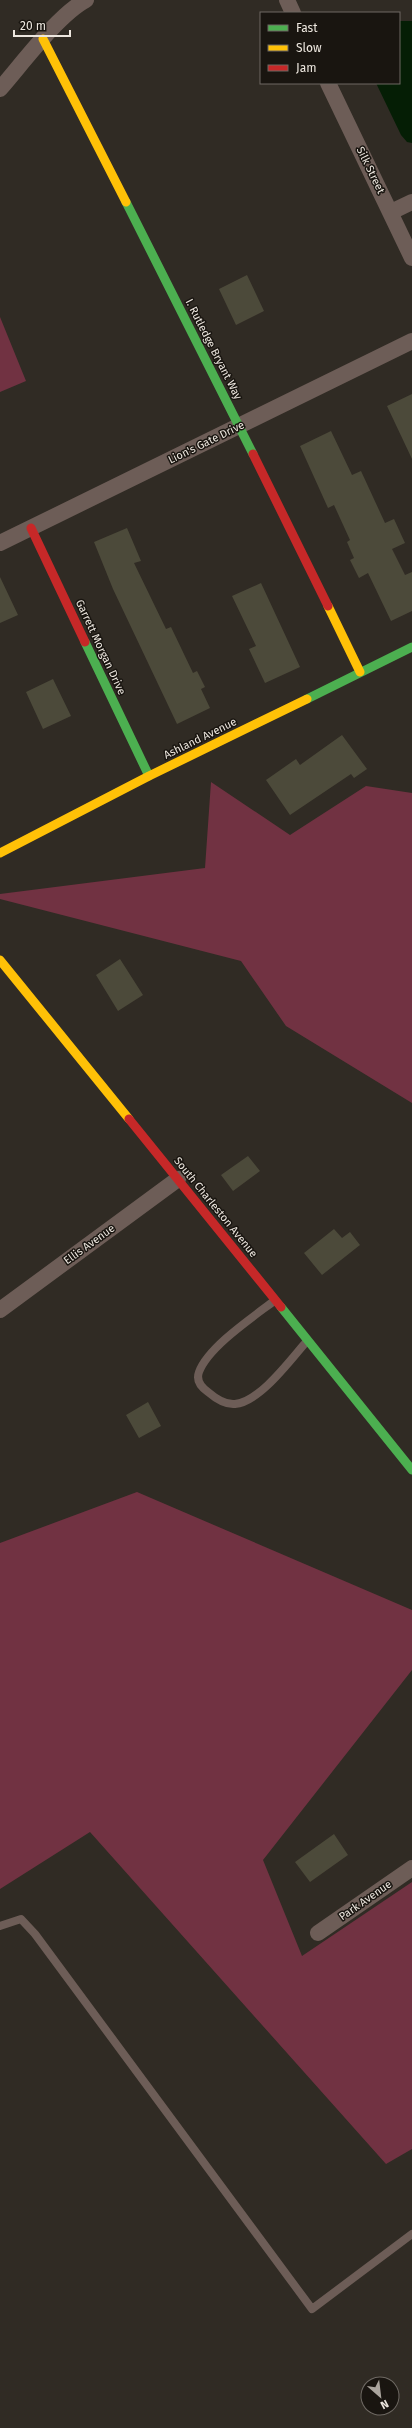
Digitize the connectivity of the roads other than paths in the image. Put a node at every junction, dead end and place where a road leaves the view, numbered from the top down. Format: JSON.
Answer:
{"nodes":[{"id":1,"x":86,"y":0,"type":"edge"},
{"id":2,"x":287,"y":0,"type":"edge"},
{"id":3,"x":293,"y":12,"type":"edge"},
{"id":4,"x":43,"y":39,"type":"junction"},
{"id":5,"x":328,"y":84,"type":"edge"},
{"id":6,"x":0,"y":89,"type":"edge"},
{"id":7,"x":412,"y":202,"type":"edge"},
{"id":8,"x":392,"y":212,"type":"junction"},
{"id":9,"x":412,"y":258,"type":"edge"},
{"id":10,"x":412,"y":341,"type":"edge"},
{"id":11,"x":239,"y":425,"type":"junction"},
{"id":12,"x":31,"y":528,"type":"junction"},
{"id":13,"x":0,"y":543,"type":"edge"},
{"id":14,"x":412,"y":647,"type":"edge"},
{"id":15,"x":360,"y":672,"type":"junction"},
{"id":16,"x":149,"y":776,"type":"junction"},
{"id":17,"x":0,"y":853,"type":"edge"},
{"id":18,"x":0,"y":960,"type":"edge"},
{"id":19,"x":178,"y":1179,"type":"junction"},
{"id":20,"x":275,"y":1300,"type":"junction"},
{"id":21,"x":0,"y":1310,"type":"edge"},
{"id":22,"x":308,"y":1341,"type":"junction"},
{"id":23,"x":412,"y":1470,"type":"edge"},
{"id":24,"x":412,"y":1868,"type":"edge"},
{"id":25,"x":0,"y":1926,"type":"edge"},
{"id":26,"x":318,"y":1933,"type":"dead end"},
{"id":27,"x":412,"y":2234,"type":"edge"}],
"edges":[{"from":1,"to":4,"type":"street"},
{"from":2,"to":3,"type":"street"},
{"from":4,"to":6,"type":"street"},
{"from":4,"to":11,"type":"street","name":"I. Rutledge Bryant Way"},
{"from":5,"to":8,"type":"street","name":"Silk Street"},
{"from":7,"to":8,"type":"street"},
{"from":8,"to":9,"type":"street","name":"Silk Street"},
{"from":10,"to":11,"type":"street","name":"Lion's Gate Drive"},
{"from":11,"to":12,"type":"street","name":"Lion's Gate Drive"},
{"from":11,"to":15,"type":"street","name":"I. Rutledge Bryant Way"},
{"from":12,"to":13,"type":"street","name":"Lion's Gate Drive"},
{"from":12,"to":16,"type":"street","name":"Garrett Morgan Drive"},
{"from":14,"to":15,"type":"street","name":"Ashland Avenue"},
{"from":15,"to":16,"type":"street","name":"Ashland Avenue"},
{"from":16,"to":17,"type":"street","name":"Ashland Avenue"},
{"from":18,"to":19,"type":"street","name":"South Charleston Avenue"},
{"from":19,"to":20,"type":"street","name":"South Charleston Avenue"},
{"from":19,"to":21,"type":"street","name":"Ellis Avenue"},
{"from":20,"to":22,"type":"street","name":"South Charleston Avenue"},
{"from":20,"to":22,"type":"lane"},
{"from":22,"to":23,"type":"street","name":"South Charleston Avenue"},
{"from":24,"to":26,"type":"street","name":"Park Avenue"},
{"from":25,"to":27,"type":"lane"}]}
